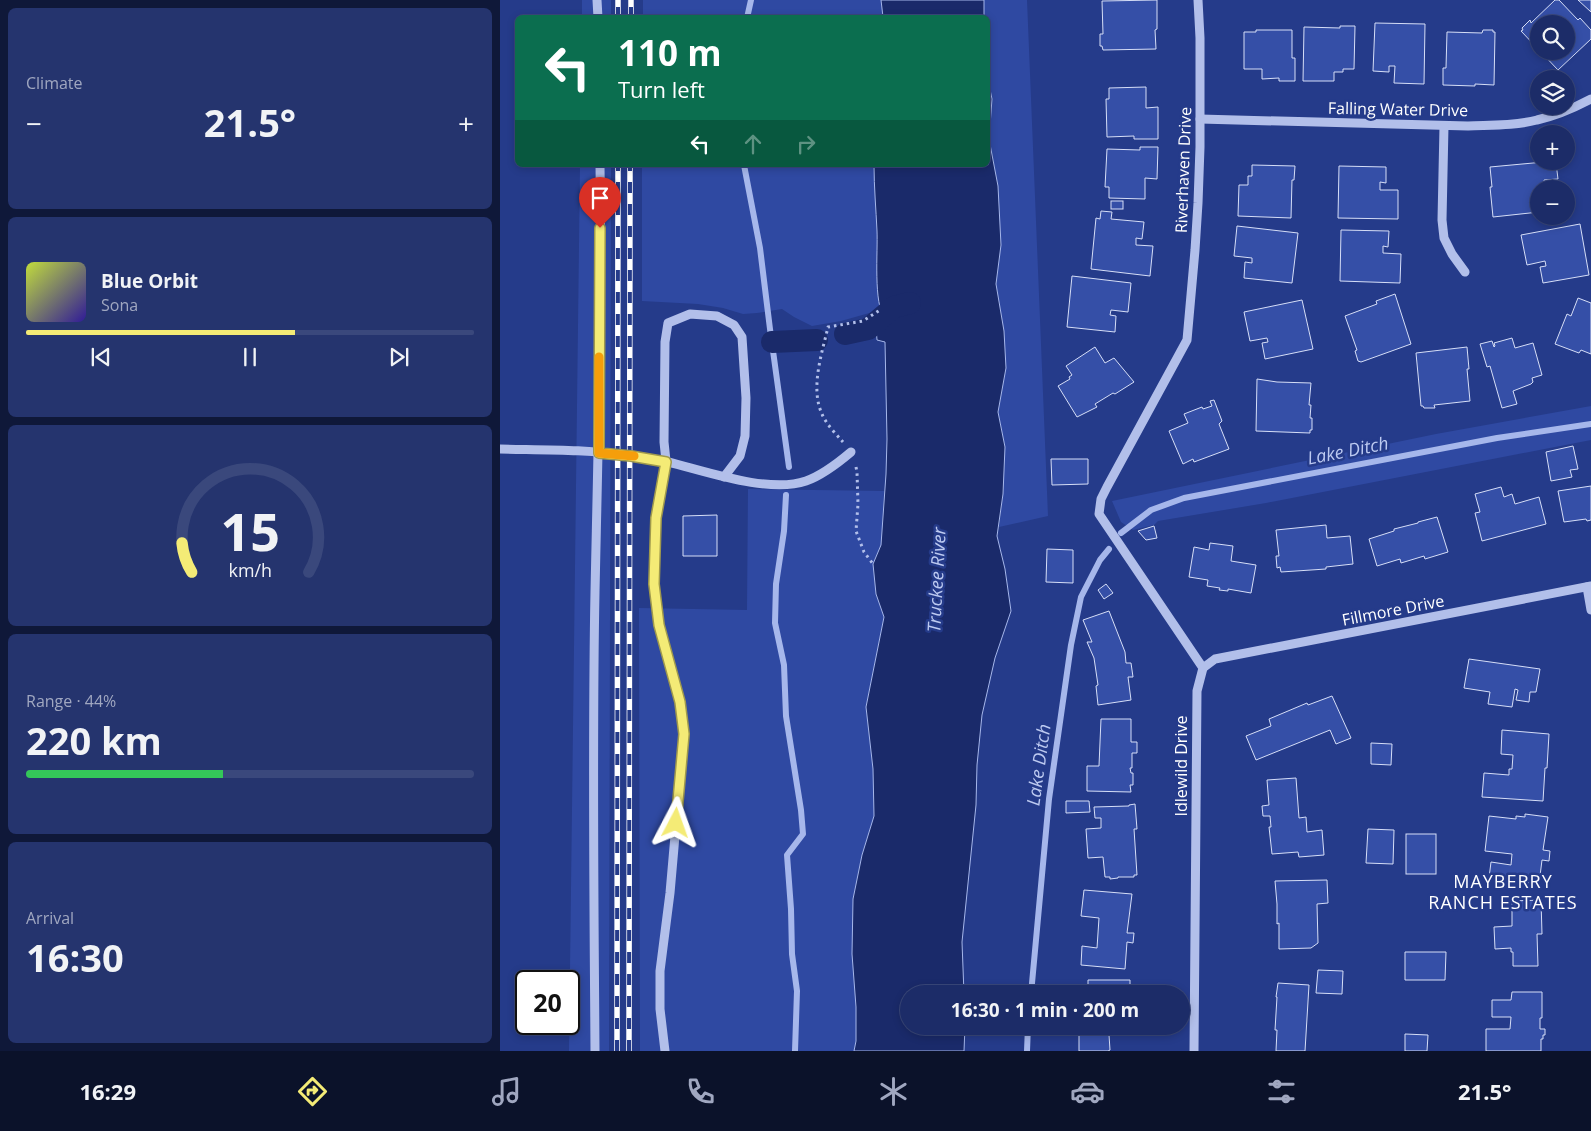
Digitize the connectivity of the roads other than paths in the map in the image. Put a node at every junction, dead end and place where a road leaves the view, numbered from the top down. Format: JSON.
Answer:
{"nodes":[{"id":1,"x":597,"y":0,"type":"edge"},
{"id":2,"x":1198,"y":0,"type":"edge"},
{"id":3,"x":598,"y":15,"type":"edge"},
{"id":4,"x":1591,"y":99,"type":"edge"},
{"id":5,"x":1200,"y":120,"type":"junction"},
{"id":6,"x":1444,"y":126,"type":"junction"},
{"id":7,"x":600,"y":167,"type":"edge"},
{"id":8,"x":1465,"y":272,"type":"dead end"},
{"id":9,"x":500,"y":449,"type":"edge"},
{"id":10,"x":851,"y":452,"type":"road end"},
{"id":11,"x":599,"y":453,"type":"junction"},
{"id":12,"x":666,"y":462,"type":"junction"},
{"id":13,"x":724,"y":477,"type":"junction"},
{"id":14,"x":1589,"y":587,"type":"edge"},
{"id":15,"x":1591,"y":610,"type":"edge"},
{"id":16,"x":1203,"y":668,"type":"junction"},
{"id":17,"x":595,"y":1051,"type":"edge"},
{"id":18,"x":665,"y":1051,"type":"edge"},
{"id":19,"x":1194,"y":1051,"type":"edge"}],
"edges":[{"from":1,"to":3,"type":"street"},
{"from":2,"to":5,"type":"street","name":"Riverhaven Drive"},
{"from":4,"to":6,"type":"street","name":"Falling Water Drive"},
{"from":5,"to":6,"type":"street","name":"Falling Water Drive"},
{"from":5,"to":16,"type":"street","name":"Riverhaven Drive"},
{"from":6,"to":8,"type":"street"},
{"from":7,"to":11,"type":"street"},
{"from":9,"to":11,"type":"street"},
{"from":10,"to":13,"type":"street"},
{"from":11,"to":12,"type":"street"},
{"from":11,"to":17,"type":"street"},
{"from":12,"to":13,"type":"street"},
{"from":12,"to":13,"type":"street"},
{"from":12,"to":18,"type":"street"},
{"from":14,"to":15,"type":"street"},
{"from":14,"to":16,"type":"street","name":"Fillmore Drive"},
{"from":16,"to":19,"type":"street","name":"Idlewild Drive"}]}
